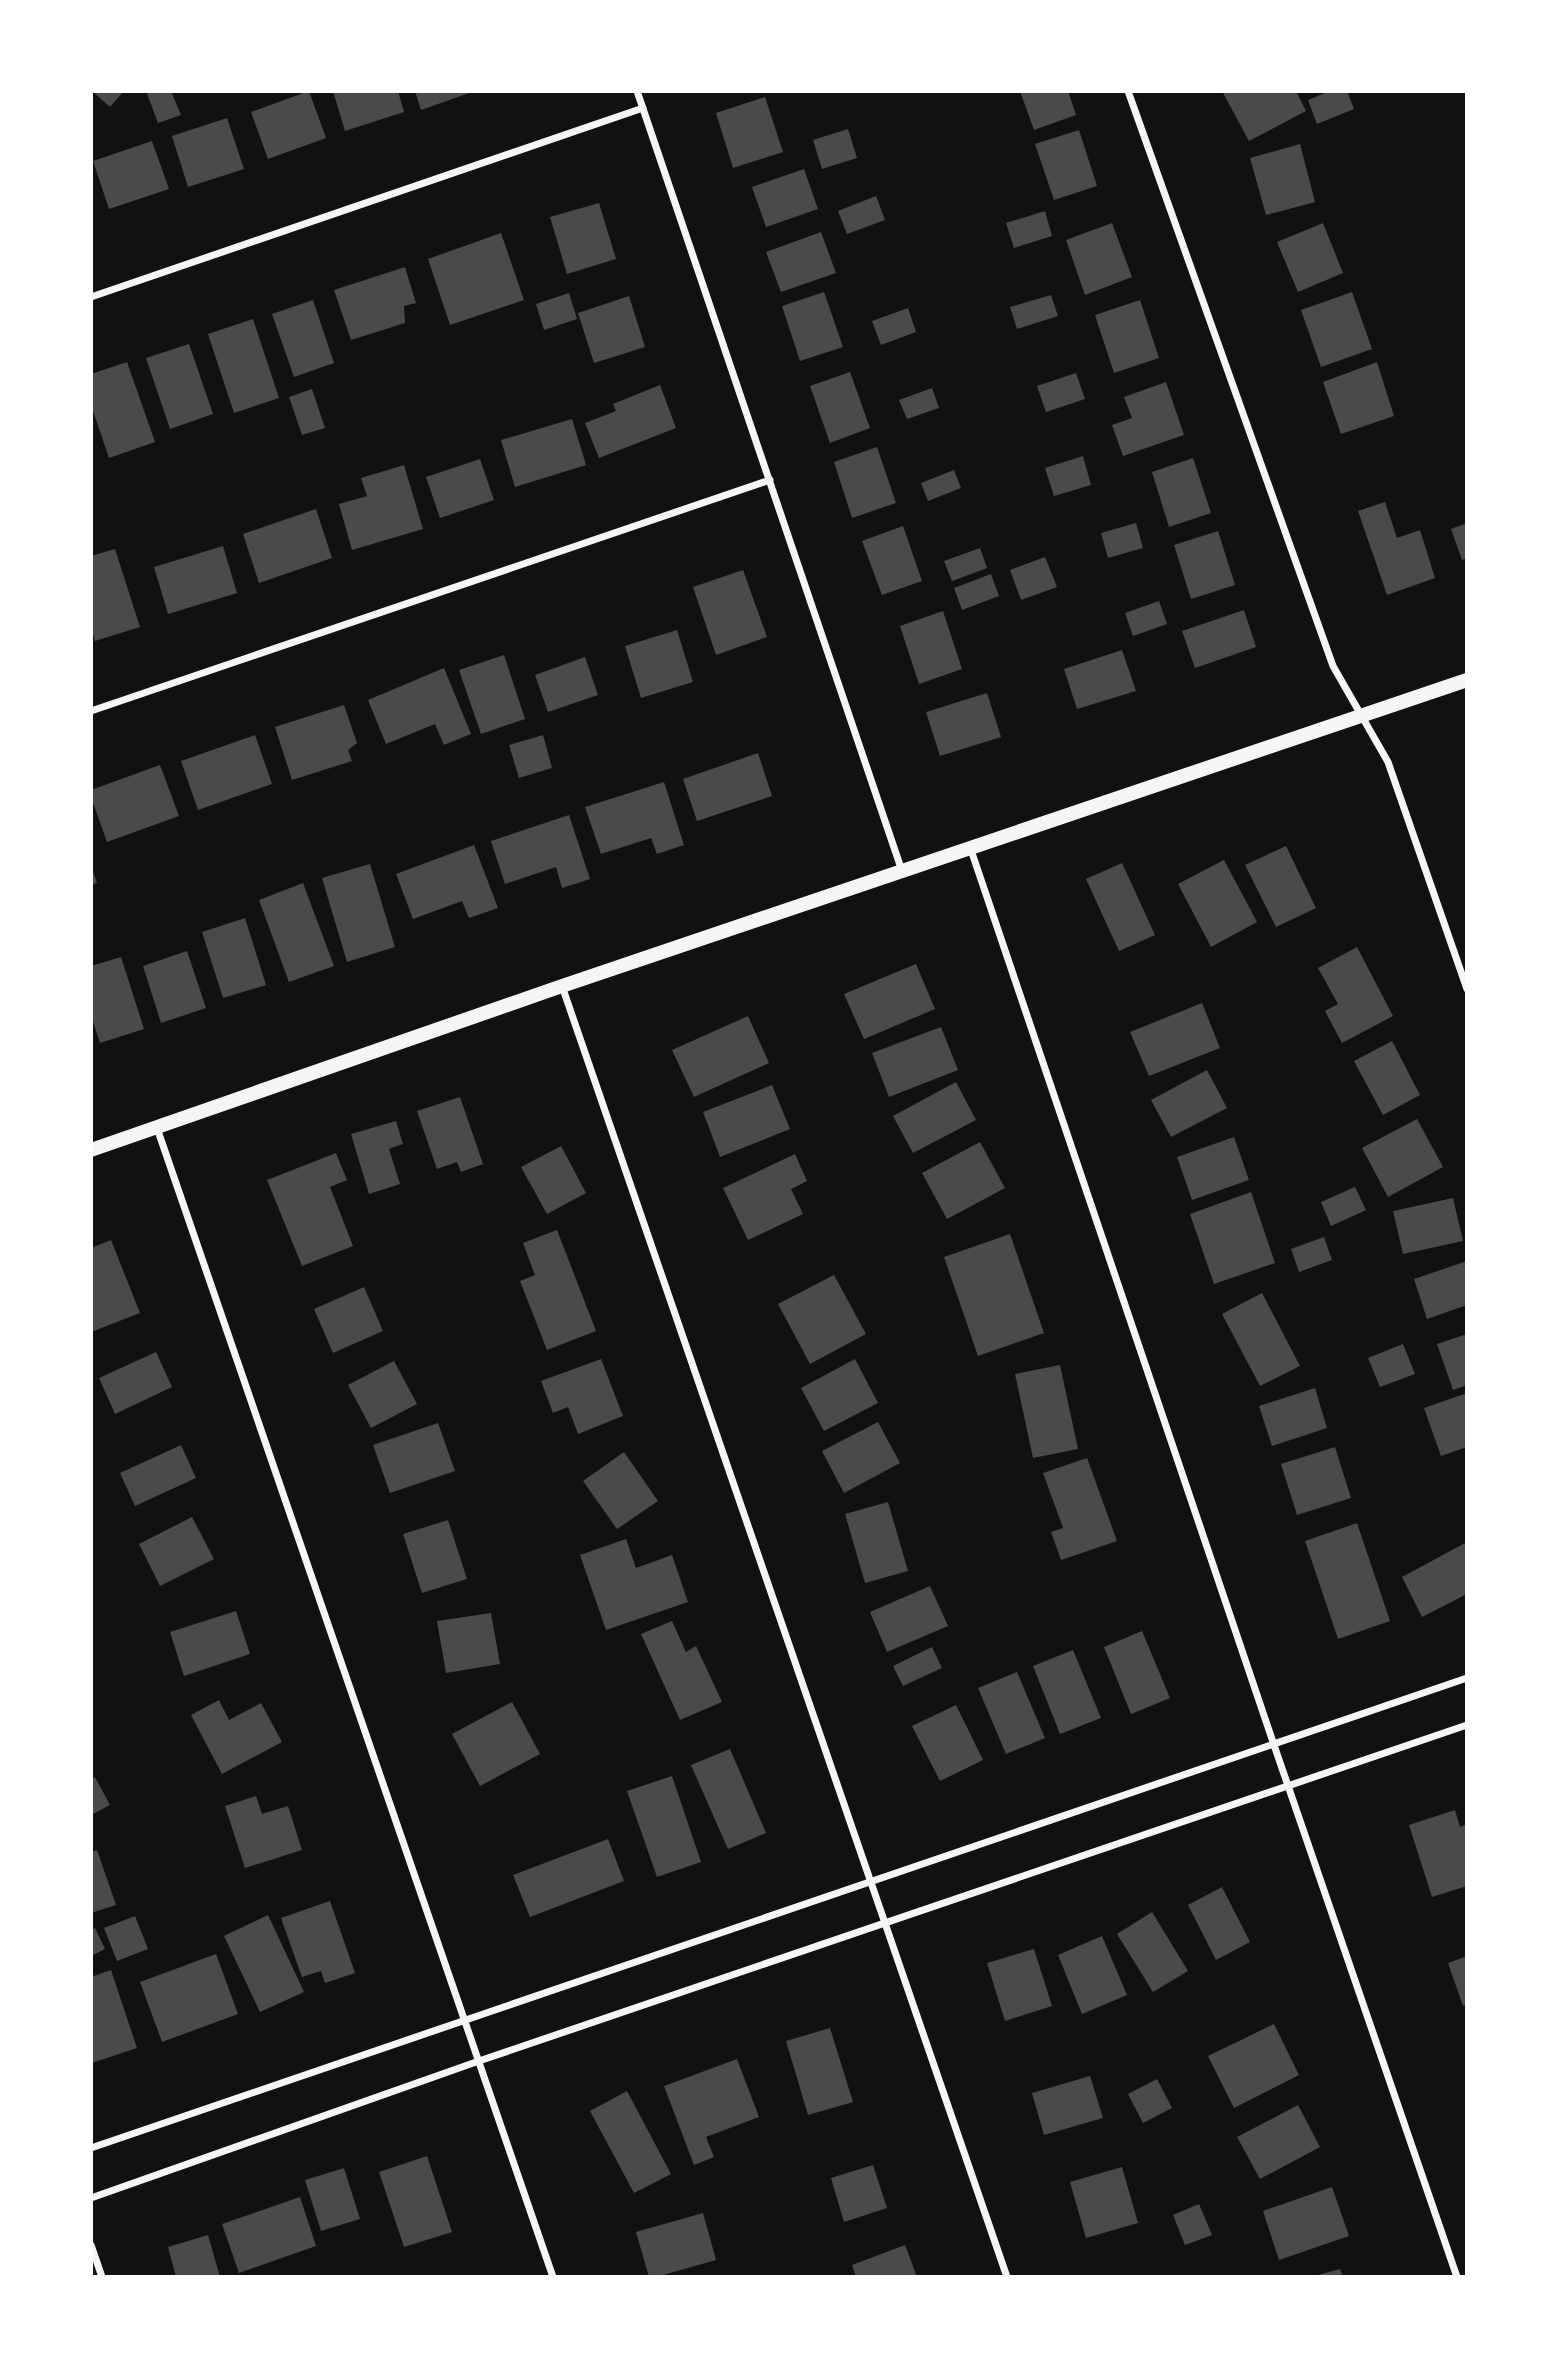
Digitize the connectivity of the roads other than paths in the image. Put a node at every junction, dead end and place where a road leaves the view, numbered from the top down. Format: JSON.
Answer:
{"nodes":[{"id":1,"x":637,"y":91,"type":"edge"},
{"id":2,"x":1128,"y":91,"type":"edge"},
{"id":3,"x":643,"y":108,"type":"junction"},
{"id":4,"x":91,"y":297,"type":"edge"},
{"id":5,"x":770,"y":480,"type":"junction"},
{"id":6,"x":1467,"y":680,"type":"edge"},
{"id":7,"x":91,"y":711,"type":"edge"},
{"id":8,"x":1360,"y":717,"type":"junction"},
{"id":9,"x":971,"y":847,"type":"junction"},
{"id":10,"x":902,"y":872,"type":"junction"},
{"id":11,"x":562,"y":986,"type":"junction"},
{"id":12,"x":1467,"y":989,"type":"edge"},
{"id":13,"x":157,"y":1128,"type":"junction"},
{"id":14,"x":91,"y":1150,"type":"edge"},
{"id":15,"x":1467,"y":1678,"type":"edge"},
{"id":16,"x":1467,"y":1725,"type":"edge"},
{"id":17,"x":1274,"y":1745,"type":"junction"},
{"id":18,"x":1289,"y":1785,"type":"junction"},
{"id":19,"x":871,"y":1880,"type":"junction"},
{"id":20,"x":886,"y":1924,"type":"junction"},
{"id":21,"x":464,"y":2021,"type":"junction"},
{"id":22,"x":479,"y":2061,"type":"junction"},
{"id":23,"x":91,"y":2148,"type":"edge"},
{"id":24,"x":91,"y":2198,"type":"edge"},
{"id":25,"x":91,"y":2245,"type":"edge"},
{"id":26,"x":102,"y":2277,"type":"edge"},
{"id":27,"x":553,"y":2277,"type":"edge"},
{"id":28,"x":1007,"y":2277,"type":"edge"},
{"id":29,"x":1457,"y":2277,"type":"edge"}],
"edges":[{"from":1,"to":3,"type":"street"},
{"from":2,"to":8,"type":"street"},
{"from":3,"to":4,"type":"street"},
{"from":3,"to":5,"type":"street"},
{"from":5,"to":7,"type":"street"},
{"from":5,"to":10,"type":"street"},
{"from":6,"to":8,"type":"main road"},
{"from":8,"to":9,"type":"main road"},
{"from":8,"to":12,"type":"street"},
{"from":9,"to":10,"type":"main road"},
{"from":9,"to":17,"type":"street"},
{"from":10,"to":11,"type":"main road"},
{"from":11,"to":13,"type":"main road"},
{"from":11,"to":19,"type":"street"},
{"from":13,"to":14,"type":"main road"},
{"from":13,"to":21,"type":"street"},
{"from":15,"to":17,"type":"street"},
{"from":16,"to":18,"type":"street"},
{"from":17,"to":18,"type":"street"},
{"from":17,"to":19,"type":"street"},
{"from":18,"to":20,"type":"street"},
{"from":18,"to":29,"type":"street"},
{"from":19,"to":20,"type":"street"},
{"from":19,"to":21,"type":"street"},
{"from":20,"to":22,"type":"street"},
{"from":20,"to":28,"type":"street"},
{"from":21,"to":22,"type":"street"},
{"from":21,"to":23,"type":"street"},
{"from":22,"to":24,"type":"street"},
{"from":22,"to":27,"type":"street"},
{"from":25,"to":26,"type":"street"}]}
